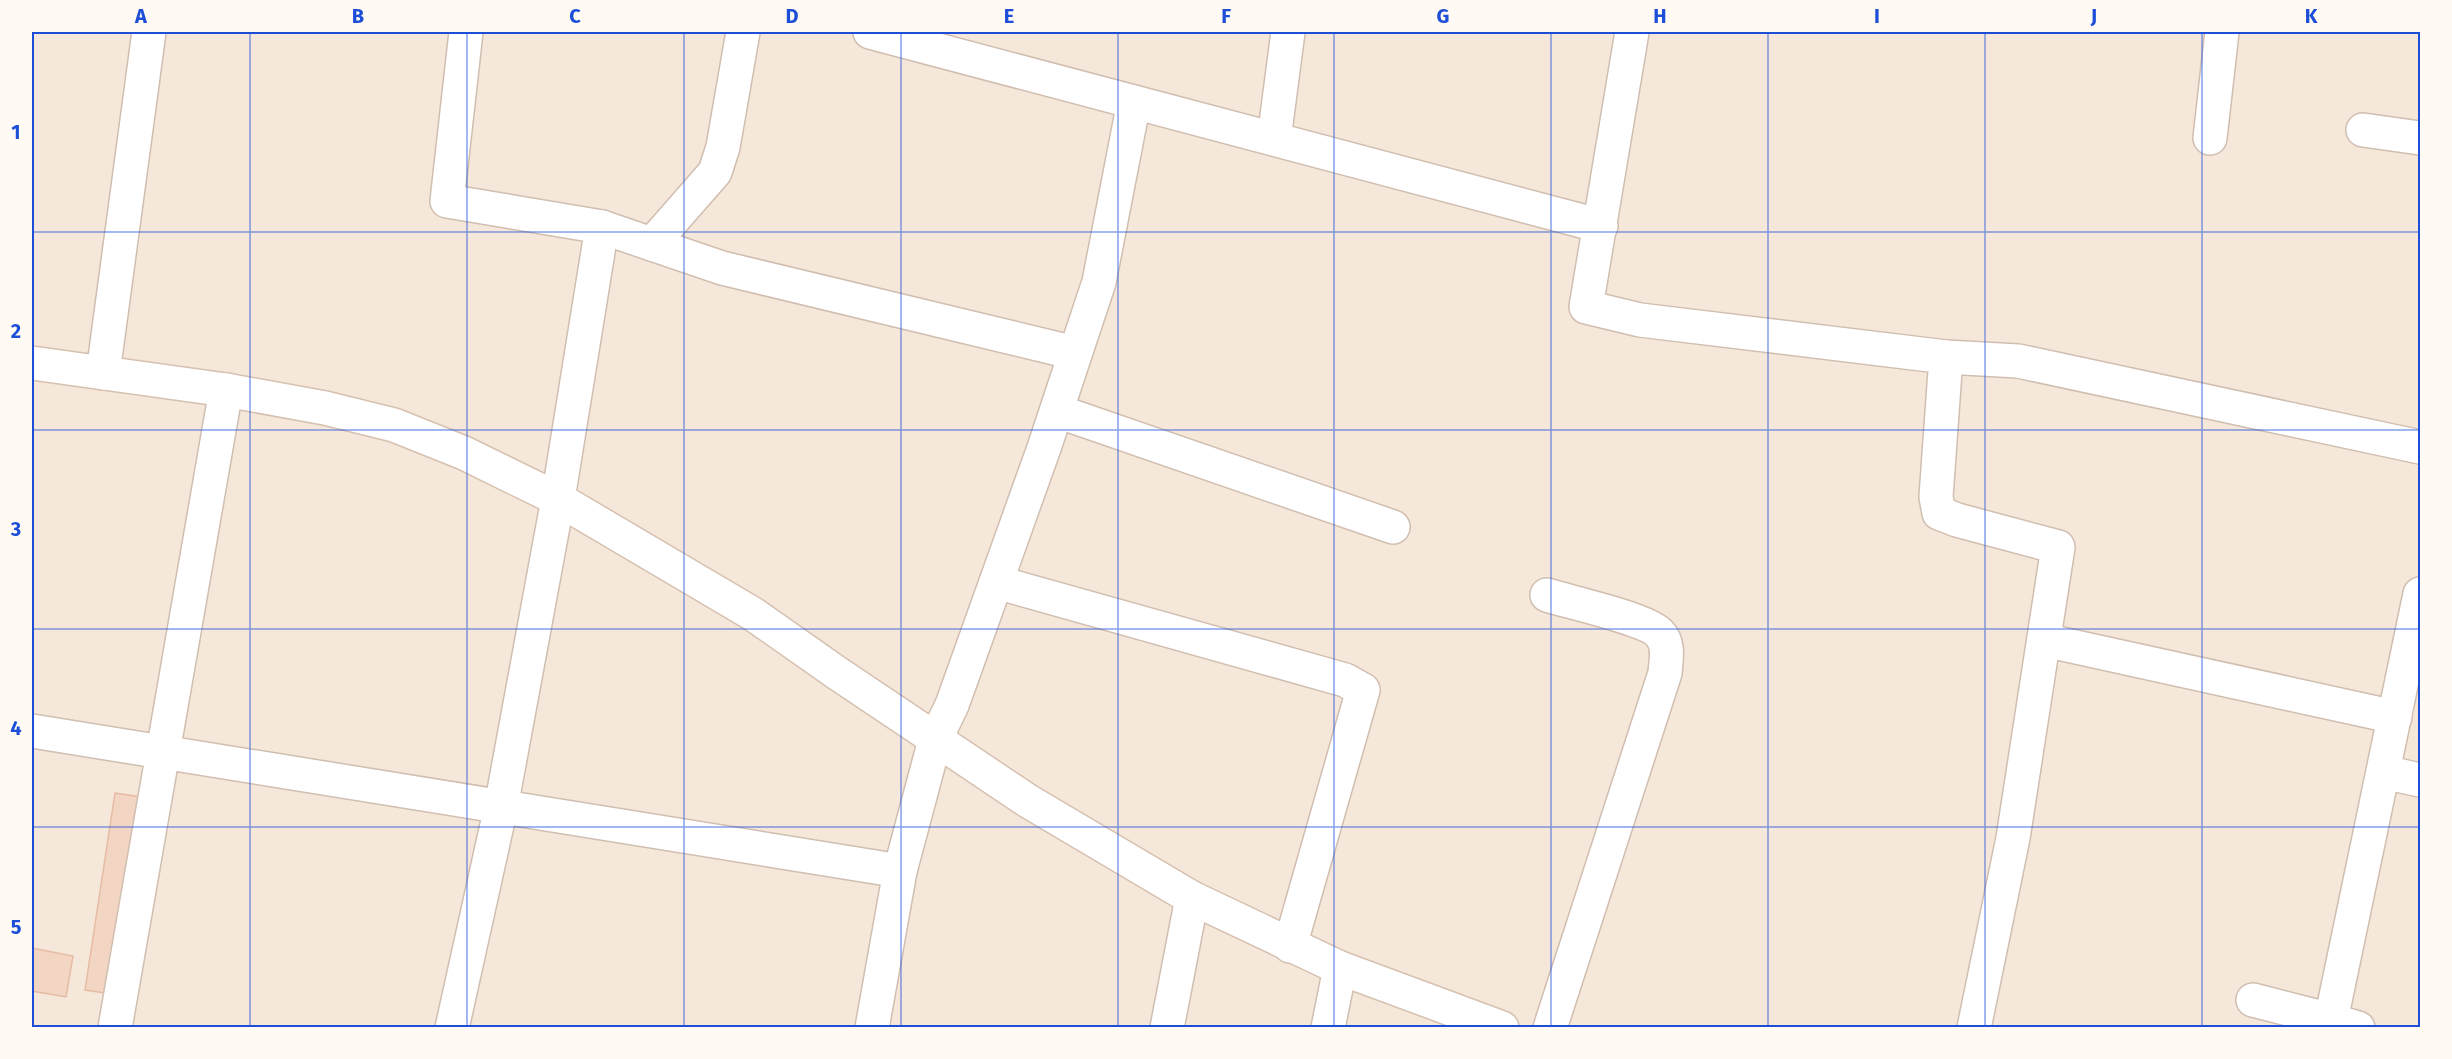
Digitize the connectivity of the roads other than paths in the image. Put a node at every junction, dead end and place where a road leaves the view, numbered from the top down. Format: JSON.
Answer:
{"nodes":[{"id":1,"x":149,"y":32,"type":"edge"},
{"id":2,"x":466,"y":32,"type":"edge"},
{"id":3,"x":744,"y":32,"type":"edge"},
{"id":4,"x":870,"y":32,"type":"edge"},
{"id":5,"x":1288,"y":32,"type":"edge"},
{"id":6,"x":1632,"y":32,"type":"edge"},
{"id":7,"x":2222,"y":32,"type":"edge"},
{"id":8,"x":1134,"y":102,"type":"junction"},
{"id":9,"x":2363,"y":130,"type":"dead end"},
{"id":10,"x":2210,"y":138,"type":"dead end"},
{"id":11,"x":2421,"y":138,"type":"edge"},
{"id":12,"x":1274,"y":139,"type":"junction"},
{"id":13,"x":1601,"y":226,"type":"junction"},
{"id":14,"x":602,"y":227,"type":"junction"},
{"id":15,"x":652,"y":244,"type":"junction"},
{"id":16,"x":1075,"y":353,"type":"junction"},
{"id":17,"x":1946,"y":357,"type":"junction"},
{"id":18,"x":32,"y":363,"type":"edge"},
{"id":19,"x":104,"y":373,"type":"junction"},
{"id":20,"x":226,"y":390,"type":"junction"},
{"id":21,"x":1057,"y":411,"type":"junction"},
{"id":22,"x":2421,"y":447,"type":"edge"},
{"id":23,"x":558,"y":499,"type":"junction"},
{"id":24,"x":1393,"y":528,"type":"dead end"},
{"id":25,"x":996,"y":582,"type":"junction"},
{"id":26,"x":2421,"y":594,"type":"edge"},
{"id":27,"x":1547,"y":595,"type":"dead end"},
{"id":28,"x":2044,"y":640,"type":"junction"},
{"id":29,"x":2395,"y":717,"type":"junction"},
{"id":30,"x":32,"y":731,"type":"edge"},
{"id":31,"x":936,"y":740,"type":"junction"},
{"id":32,"x":162,"y":752,"type":"junction"},
{"id":33,"x":2383,"y":772,"type":"junction"},
{"id":34,"x":2421,"y":780,"type":"edge"},
{"id":35,"x":501,"y":807,"type":"junction"},
{"id":36,"x":900,"y":871,"type":"junction"},
{"id":37,"x":1192,"y":898,"type":"junction"},
{"id":38,"x":1290,"y":946,"type":"junction"},
{"id":39,"x":1340,"y":968,"type":"junction"},
{"id":40,"x":2253,"y":1000,"type":"dead end"},
{"id":41,"x":2344,"y":1024,"type":"edge"},
{"id":42,"x":1491,"y":1026,"type":"edge"},
{"id":43,"x":115,"y":1028,"type":"edge"},
{"id":44,"x":452,"y":1028,"type":"edge"},
{"id":45,"x":872,"y":1028,"type":"edge"},
{"id":46,"x":1167,"y":1028,"type":"edge"},
{"id":47,"x":1328,"y":1028,"type":"edge"},
{"id":48,"x":1550,"y":1028,"type":"edge"},
{"id":49,"x":1974,"y":1028,"type":"edge"}],
"edges":[{"from":1,"to":19,"type":"street"},
{"from":2,"to":14,"type":"street"},
{"from":3,"to":15,"type":"street"},
{"from":4,"to":8,"type":"street"},
{"from":5,"to":12,"type":"street"},
{"from":6,"to":13,"type":"street"},
{"from":7,"to":10,"type":"street"},
{"from":8,"to":12,"type":"street"},
{"from":8,"to":16,"type":"street"},
{"from":9,"to":11,"type":"street"},
{"from":12,"to":13,"type":"street"},
{"from":13,"to":17,"type":"street"},
{"from":14,"to":15,"type":"street"},
{"from":14,"to":23,"type":"street"},
{"from":15,"to":16,"type":"street"},
{"from":16,"to":21,"type":"street"},
{"from":17,"to":22,"type":"street"},
{"from":17,"to":28,"type":"street"},
{"from":18,"to":19,"type":"street"},
{"from":19,"to":20,"type":"street"},
{"from":20,"to":23,"type":"street"},
{"from":20,"to":32,"type":"street"},
{"from":21,"to":24,"type":"street"},
{"from":21,"to":25,"type":"street"},
{"from":23,"to":31,"type":"street"},
{"from":23,"to":35,"type":"street"},
{"from":25,"to":31,"type":"street"},
{"from":25,"to":38,"type":"street"},
{"from":26,"to":29,"type":"street"},
{"from":27,"to":48,"type":"street"},
{"from":28,"to":29,"type":"street"},
{"from":28,"to":49,"type":"street"},
{"from":29,"to":33,"type":"street"},
{"from":30,"to":32,"type":"street"},
{"from":31,"to":36,"type":"street"},
{"from":31,"to":37,"type":"street"},
{"from":32,"to":35,"type":"street"},
{"from":32,"to":43,"type":"street"},
{"from":33,"to":34,"type":"street"},
{"from":33,"to":41,"type":"street"},
{"from":35,"to":36,"type":"street"},
{"from":35,"to":44,"type":"street"},
{"from":36,"to":45,"type":"street"},
{"from":37,"to":38,"type":"street"},
{"from":37,"to":46,"type":"street"},
{"from":38,"to":39,"type":"street"},
{"from":39,"to":42,"type":"street"},
{"from":39,"to":47,"type":"street"},
{"from":40,"to":41,"type":"street"}]}
